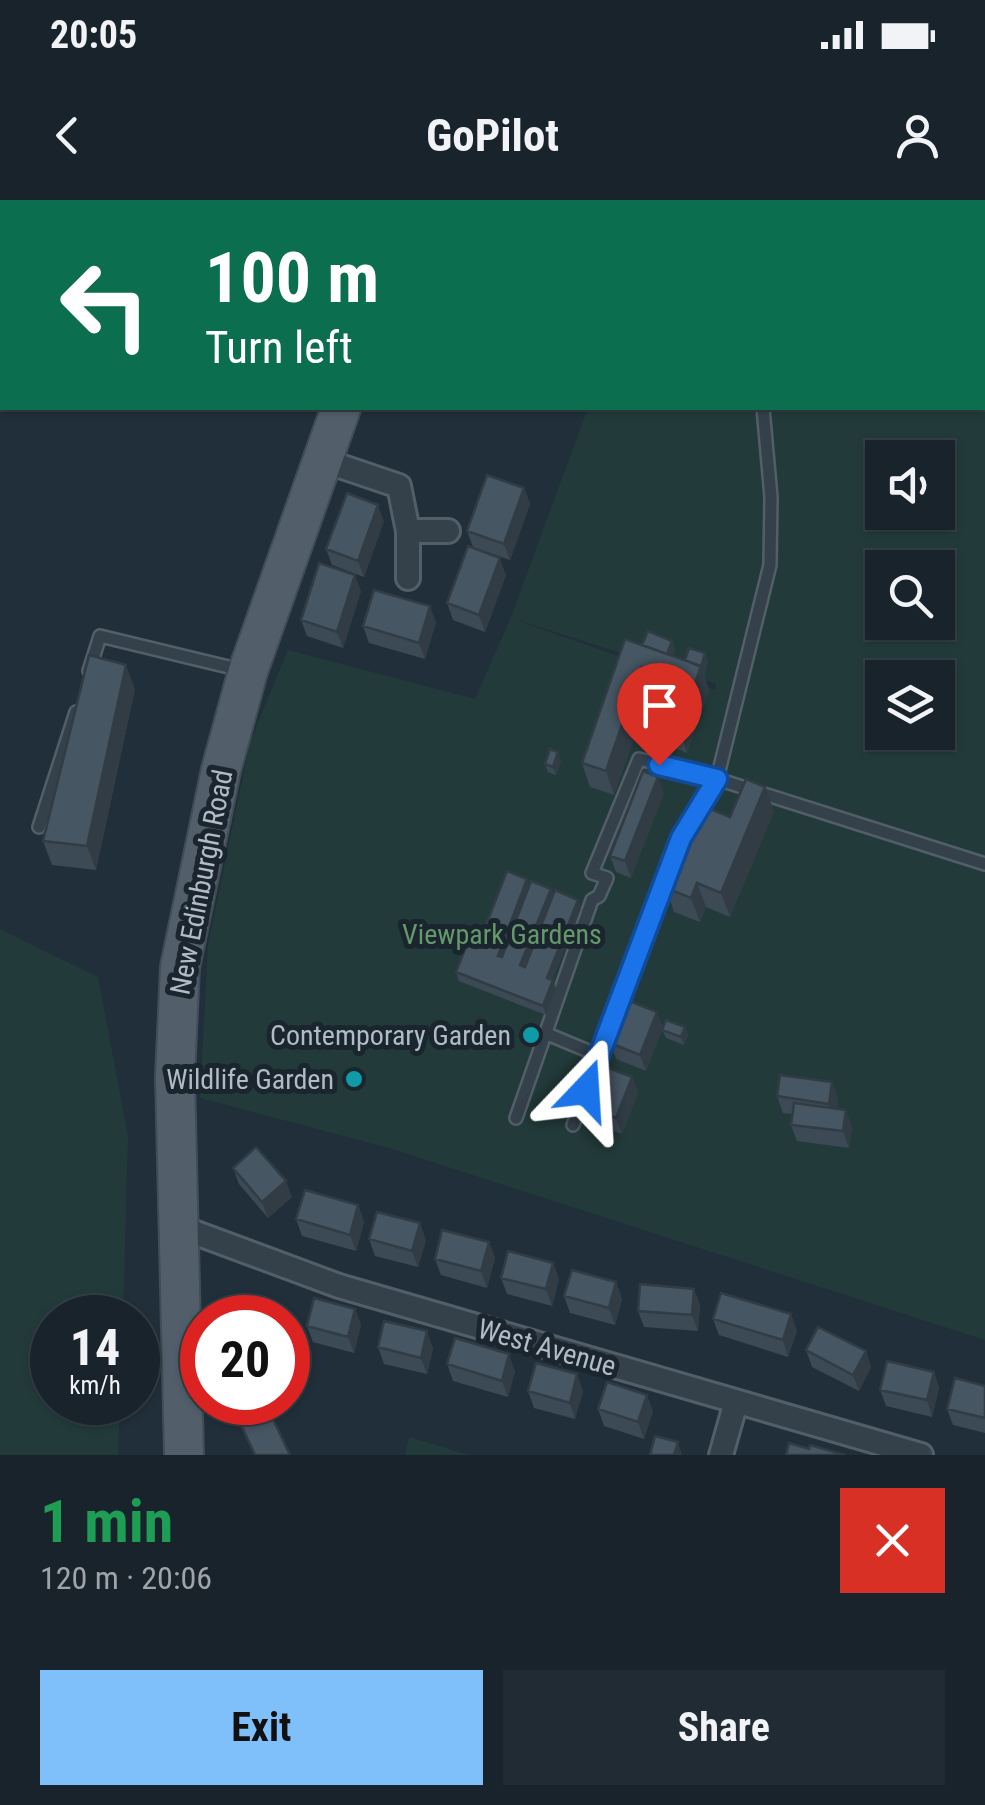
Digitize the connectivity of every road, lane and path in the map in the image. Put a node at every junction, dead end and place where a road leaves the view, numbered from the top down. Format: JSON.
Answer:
{"nodes":[{"id":1,"x":340,"y":410,"type":"edge"},
{"id":2,"x":763,"y":410,"type":"edge"},
{"id":3,"x":322,"y":460,"type":"junction"},
{"id":4,"x":408,"y":531,"type":"junction"},
{"id":5,"x":448,"y":531,"type":"dead end"},
{"id":6,"x":408,"y":578,"type":"dead end"},
{"id":7,"x":248,"y":672,"type":"junction"},
{"id":8,"x":84,"y":688,"type":"edge"},
{"id":9,"x":78,"y":706,"type":"edge"},
{"id":10,"x":717,"y":779,"type":"junction"},
{"id":11,"x":690,"y":823,"type":"edge"},
{"id":12,"x":40,"y":828,"type":"dead end"},
{"id":13,"x":674,"y":856,"type":"edge"},
{"id":14,"x":985,"y":864,"type":"edge"},
{"id":15,"x":545,"y":1034,"type":"junction"},
{"id":16,"x":600,"y":1056,"type":"junction"},
{"id":17,"x":516,"y":1118,"type":"dead end"},
{"id":18,"x":573,"y":1126,"type":"dead end"},
{"id":19,"x":177,"y":1226,"type":"junction"},
{"id":20,"x":736,"y":1402,"type":"junction"},
{"id":21,"x":188,"y":1450,"type":"edge"},
{"id":22,"x":721,"y":1455,"type":"edge"},
{"id":23,"x":921,"y":1455,"type":"edge"}],
"edges":[{"from":1,"to":3,"type":"main road","name":"New Edinburgh Road"},
{"from":2,"to":10,"type":"lane"},
{"from":3,"to":4,"type":"street"},
{"from":3,"to":7,"type":"main road","name":"New Edinburgh Road"},
{"from":4,"to":5,"type":"street"},
{"from":4,"to":6,"type":"street"},
{"from":7,"to":8,"type":"lane"},
{"from":7,"to":19,"type":"main road","name":"New Edinburgh Road"},
{"from":9,"to":12,"type":"lane"},
{"from":10,"to":11,"type":"lane"},
{"from":10,"to":14,"type":"lane"},
{"from":10,"to":15,"type":"lane"},
{"from":13,"to":16,"type":"lane"},
{"from":15,"to":16,"type":"lane"},
{"from":15,"to":17,"type":"lane"},
{"from":16,"to":18,"type":"lane"},
{"from":19,"to":20,"type":"street","name":"West Avenue"},
{"from":19,"to":21,"type":"main road","name":"New Edinburgh Road"},
{"from":20,"to":22,"type":"street"},
{"from":20,"to":23,"type":"street","name":"West Avenue"}]}
